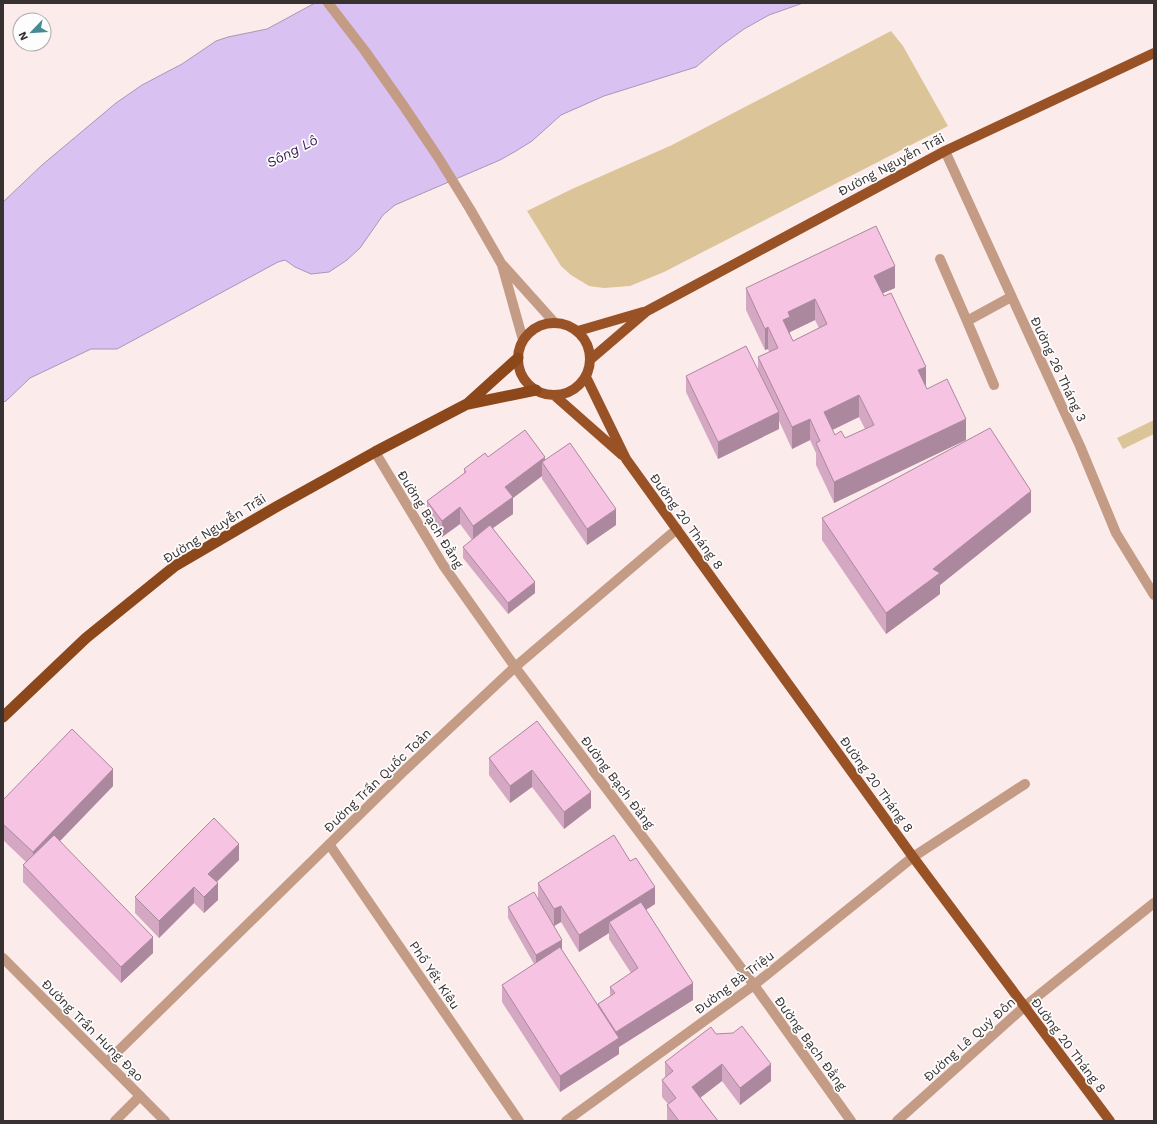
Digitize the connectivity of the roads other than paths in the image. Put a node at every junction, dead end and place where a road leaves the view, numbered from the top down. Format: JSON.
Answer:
{"nodes":[{"id":1,"x":328,"y":3,"type":"edge"},
{"id":2,"x":1154,"y":53,"type":"edge"},
{"id":3,"x":945,"y":151,"type":"junction"},
{"id":4,"x":940,"y":259,"type":"dead end"},
{"id":5,"x":501,"y":263,"type":"junction"},
{"id":6,"x":1011,"y":297,"type":"junction"},
{"id":7,"x":647,"y":311,"type":"junction"},
{"id":8,"x":967,"y":321,"type":"junction"},
{"id":9,"x":554,"y":322,"type":"junction"},
{"id":10,"x":578,"y":331,"type":"junction"},
{"id":11,"x":523,"y":340,"type":"junction"},
{"id":12,"x":518,"y":358,"type":"junction"},
{"id":13,"x":591,"y":359,"type":"junction"},
{"id":14,"x":586,"y":377,"type":"junction"},
{"id":15,"x":994,"y":385,"type":"dead end"},
{"id":16,"x":536,"y":390,"type":"junction"},
{"id":17,"x":554,"y":395,"type":"junction"},
{"id":18,"x":467,"y":404,"type":"junction"},
{"id":19,"x":375,"y":452,"type":"junction"},
{"id":20,"x":626,"y":459,"type":"junction"},
{"id":21,"x":676,"y":529,"type":"junction"},
{"id":22,"x":1154,"y":595,"type":"edge"},
{"id":23,"x":516,"y":667,"type":"junction"},
{"id":24,"x":3,"y":717,"type":"edge"},
{"id":25,"x":1024,"y":784,"type":"dead end"},
{"id":26,"x":329,"y":844,"type":"junction"},
{"id":27,"x":913,"y":857,"type":"junction"},
{"id":28,"x":1154,"y":903,"type":"edge"},
{"id":29,"x":3,"y":958,"type":"edge"},
{"id":30,"x":754,"y":985,"type":"junction"},
{"id":31,"x":1024,"y":1007,"type":"junction"},
{"id":32,"x":107,"y":1062,"type":"junction"},
{"id":33,"x":140,"y":1096,"type":"junction"},
{"id":34,"x":115,"y":1121,"type":"edge"},
{"id":35,"x":165,"y":1121,"type":"edge"},
{"id":36,"x":519,"y":1121,"type":"edge"},
{"id":37,"x":566,"y":1121,"type":"edge"},
{"id":38,"x":851,"y":1121,"type":"edge"},
{"id":39,"x":897,"y":1121,"type":"edge"},
{"id":40,"x":1110,"y":1121,"type":"edge"}],
"edges":[{"from":1,"to":5,"type":"street"},
{"from":2,"to":3,"type":"main road","name":"Đường Nguyễn Trãi"},
{"from":3,"to":6,"type":"street","name":"Đường 26 Tháng 3"},
{"from":3,"to":7,"type":"main road","name":"Đường Nguyễn Trãi"},
{"from":4,"to":8,"type":"street"},
{"from":5,"to":9,"type":"street"},
{"from":5,"to":11,"type":"street"},
{"from":6,"to":8,"type":"street"},
{"from":6,"to":22,"type":"street","name":"Đường 26 Tháng 3"},
{"from":7,"to":10,"type":"main road","name":"Đường Nguyễn Trãi"},
{"from":7,"to":13,"type":"main road","name":"Đường Nguyễn Trãi"},
{"from":8,"to":15,"type":"street"},
{"from":9,"to":10,"type":"main road"},
{"from":9,"to":11,"type":"main road"},
{"from":10,"to":13,"type":"main road"},
{"from":11,"to":12,"type":"main road"},
{"from":12,"to":16,"type":"main road"},
{"from":12,"to":18,"type":"highway","name":"Đường Nguyễn Trãi"},
{"from":13,"to":14,"type":"main road"},
{"from":14,"to":17,"type":"main road"},
{"from":14,"to":20,"type":"main road","name":"Đường 20 Tháng 8"},
{"from":16,"to":17,"type":"main road"},
{"from":16,"to":18,"type":"highway","name":"Đường Nguyễn Trãi"},
{"from":17,"to":20,"type":"main road","name":"Đường 20 Tháng 8"},
{"from":18,"to":19,"type":"highway","name":"Đường Nguyễn Trãi"},
{"from":19,"to":23,"type":"street","name":"Đường Bạch Đằng"},
{"from":19,"to":24,"type":"highway","name":"Đường Nguyễn Trãi"},
{"from":20,"to":21,"type":"main road","name":"Đường 20 Tháng 8"},
{"from":21,"to":23,"type":"street","name":"Đường Trần Quốc Toản"},
{"from":21,"to":27,"type":"main road","name":"Đường 20 Tháng 8"},
{"from":23,"to":26,"type":"street","name":"Đường Trần Quốc Toản"},
{"from":23,"to":30,"type":"street","name":"Đường Bạch Đằng"},
{"from":25,"to":27,"type":"street","name":"Đường Bà Triệu"},
{"from":26,"to":32,"type":"street","name":"Đường Trần Quốc Toản"},
{"from":26,"to":36,"type":"street","name":"Phố Yết Kiêu"},
{"from":27,"to":30,"type":"street","name":"Đường Bà Triệu"},
{"from":27,"to":31,"type":"main road","name":"Đường 20 Tháng 8"},
{"from":28,"to":31,"type":"street","name":"Đường Lê Quý Đôn"},
{"from":29,"to":32,"type":"street","name":"Đường Trần Hưng Đạo"},
{"from":30,"to":37,"type":"street","name":"Đường Bà Triệu"},
{"from":30,"to":38,"type":"street","name":"Đường Bạch Đằng"},
{"from":31,"to":39,"type":"street","name":"Đường Lê Quý Đôn"},
{"from":31,"to":40,"type":"main road","name":"Đường 20 Tháng 8"},
{"from":32,"to":33,"type":"street","name":"Đường Trần Hưng Đạo"},
{"from":33,"to":34,"type":"street"},
{"from":33,"to":35,"type":"street","name":"Đường Trần Hưng Đạo"}]}
